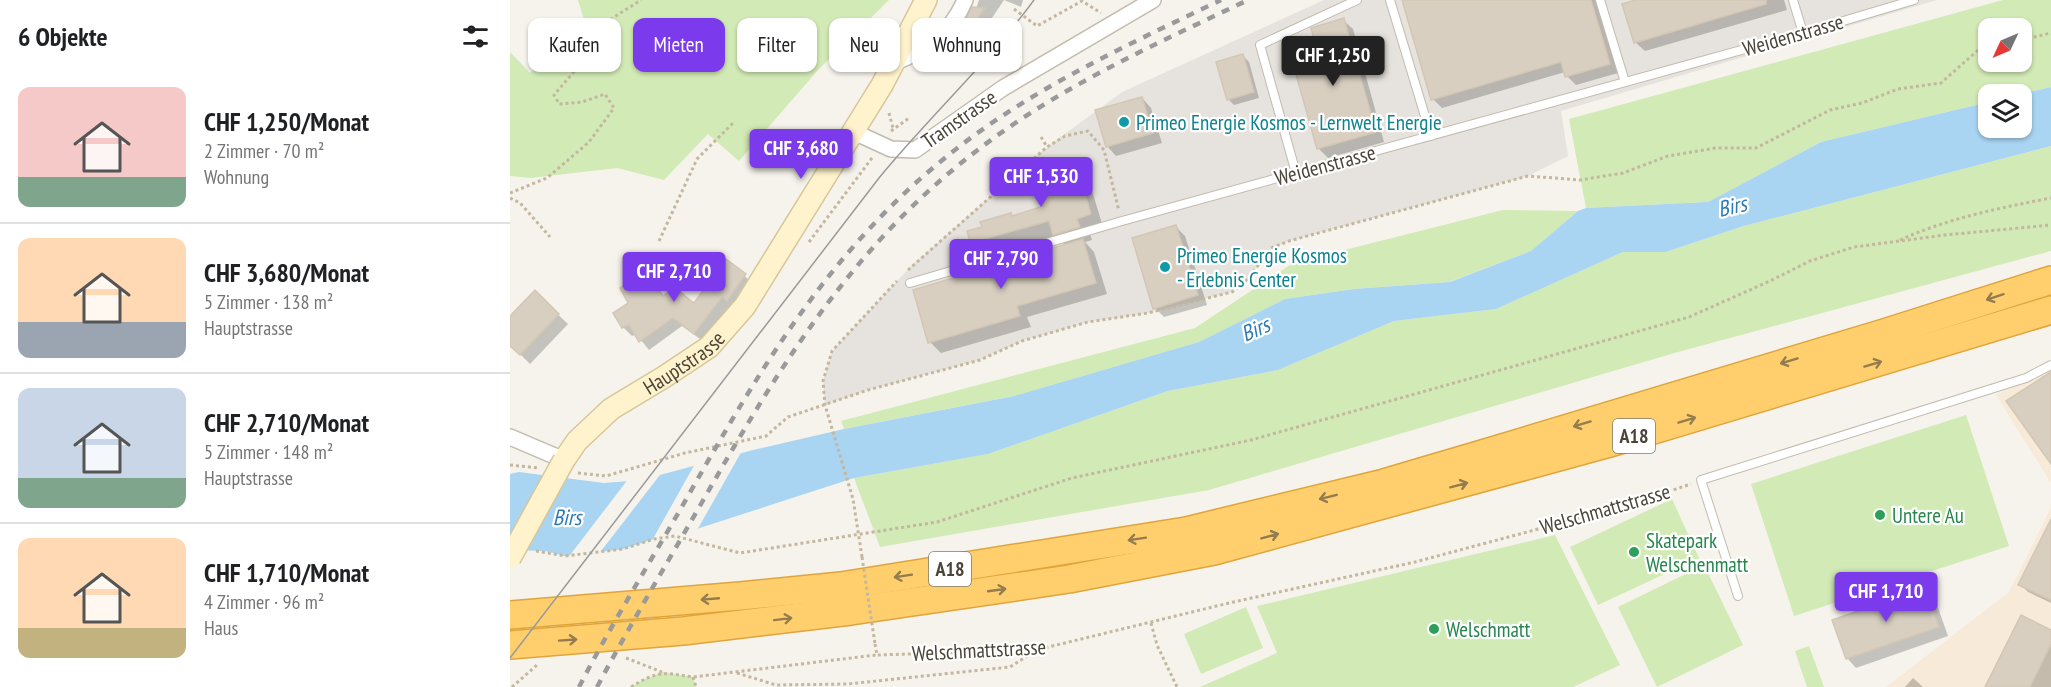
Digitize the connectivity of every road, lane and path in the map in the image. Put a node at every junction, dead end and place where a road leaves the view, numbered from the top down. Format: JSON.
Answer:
{"nodes":[{"id":1,"x":641,"y":0,"type":"edge"},
{"id":2,"x":926,"y":0,"type":"edge"},
{"id":3,"x":966,"y":0,"type":"edge"},
{"id":4,"x":1153,"y":0,"type":"edge"},
{"id":5,"x":1357,"y":0,"type":"edge"},
{"id":6,"x":1390,"y":0,"type":"edge"},
{"id":7,"x":1600,"y":0,"type":"edge"},
{"id":8,"x":1793,"y":0,"type":"edge"},
{"id":9,"x":1908,"y":1,"type":"edge"},
{"id":10,"x":1014,"y":9,"type":"dead end"},
{"id":11,"x":1105,"y":15,"type":"dead end"},
{"id":12,"x":1803,"y":33,"type":"junction"},
{"id":13,"x":2051,"y":33,"type":"edge"},
{"id":14,"x":2032,"y":38,"type":"edge"},
{"id":15,"x":1978,"y":51,"type":"edge"},
{"id":16,"x":900,"y":54,"type":"edge"},
{"id":17,"x":900,"y":60,"type":"edge"},
{"id":18,"x":890,"y":72,"type":"edge"},
{"id":19,"x":1624,"y":82,"type":"junction"},
{"id":20,"x":909,"y":118,"type":"dead end"},
{"id":21,"x":734,"y":122,"type":"dead end"},
{"id":22,"x":854,"y":132,"type":"junction"},
{"id":23,"x":1431,"y":136,"type":"junction"},
{"id":24,"x":1041,"y":137,"type":"dead end"},
{"id":25,"x":881,"y":146,"type":"junction"},
{"id":26,"x":1296,"y":173,"type":"junction"},
{"id":27,"x":510,"y":193,"type":"edge"},
{"id":28,"x":510,"y":198,"type":"edge"},
{"id":29,"x":2051,"y":198,"type":"edge"},
{"id":30,"x":1122,"y":221,"type":"junction"},
{"id":31,"x":2051,"y":225,"type":"edge"},
{"id":32,"x":550,"y":237,"type":"dead end"},
{"id":33,"x":659,"y":241,"type":"dead end"},
{"id":34,"x":1896,"y":241,"type":"junction"},
{"id":35,"x":805,"y":248,"type":"dead end"},
{"id":36,"x":2051,"y":280,"type":"edge"},
{"id":37,"x":910,"y":283,"type":"dead end"},
{"id":38,"x":2051,"y":310,"type":"edge"},
{"id":39,"x":2051,"y":365,"type":"edge"},
{"id":40,"x":825,"y":405,"type":"junction"},
{"id":41,"x":510,"y":437,"type":"edge"},
{"id":42,"x":510,"y":465,"type":"edge"},
{"id":43,"x":568,"y":466,"type":"junction"},
{"id":44,"x":540,"y":469,"type":"dead end"},
{"id":45,"x":1701,"y":480,"type":"junction"},
{"id":46,"x":858,"y":533,"type":"junction"},
{"id":47,"x":533,"y":551,"type":"dead end"},
{"id":48,"x":510,"y":558,"type":"edge"},
{"id":49,"x":1738,"y":596,"type":"dead end"},
{"id":50,"x":510,"y":615,"type":"edge"},
{"id":51,"x":1151,"y":623,"type":"junction"},
{"id":52,"x":510,"y":645,"type":"edge"},
{"id":53,"x":1036,"y":650,"type":"junction"},
{"id":54,"x":877,"y":655,"type":"junction"},
{"id":55,"x":540,"y":661,"type":"dead end"},
{"id":56,"x":737,"y":673,"type":"junction"},
{"id":57,"x":693,"y":677,"type":"junction"},
{"id":58,"x":512,"y":687,"type":"edge"},
{"id":59,"x":631,"y":687,"type":"edge"},
{"id":60,"x":696,"y":687,"type":"edge"},
{"id":61,"x":1176,"y":687,"type":"edge"}],
"edges":[{"from":1,"to":27,"type":"path"},
{"from":2,"to":16,"type":"main road","name":"Hauptstrasse"},
{"from":3,"to":17,"type":"street"},
{"from":4,"to":25,"type":"street","name":"Tramstrasse"},
{"from":5,"to":26,"type":"lane"},
{"from":6,"to":23,"type":"lane"},
{"from":7,"to":19,"type":"lane"},
{"from":8,"to":12,"type":"lane"},
{"from":9,"to":12,"type":"lane","name":"Weidenstrasse"},
{"from":10,"to":11,"type":"path"},
{"from":12,"to":19,"type":"lane","name":"Weidenstrasse"},
{"from":13,"to":14,"type":"path"},
{"from":15,"to":40,"type":"path"},
{"from":18,"to":22,"type":"main road","name":"Hauptstrasse"},
{"from":19,"to":23,"type":"lane","name":"Weidenstrasse"},
{"from":20,"to":25,"type":"path"},
{"from":21,"to":33,"type":"path"},
{"from":22,"to":25,"type":"street","name":"Tramstrasse"},
{"from":22,"to":43,"type":"main road","name":"Hauptstrasse"},
{"from":23,"to":26,"type":"lane","name":"Weidenstrasse"},
{"from":24,"to":30,"type":"path"},
{"from":25,"to":35,"type":"path"},
{"from":26,"to":30,"type":"lane","name":"Weidenstrasse"},
{"from":28,"to":32,"type":"path"},
{"from":29,"to":34,"type":"path"},
{"from":30,"to":37,"type":"lane","name":"Weidenstrasse"},
{"from":31,"to":34,"type":"path"},
{"from":34,"to":46,"type":"path"},
{"from":36,"to":50,"type":"highway","number":"A18","one_way":true},
{"from":52,"to":38,"type":"highway","number":"A18","one_way":true},
{"from":39,"to":45,"type":"lane"},
{"from":40,"to":43,"type":"path"},
{"from":40,"to":46,"type":"path"},
{"from":41,"to":43,"type":"street"},
{"from":42,"to":44,"type":"path"},
{"from":43,"to":48,"type":"main road","name":"Hauptstrasse","bridge":true},
{"from":45,"to":49,"type":"lane"},
{"from":45,"to":51,"type":"path","name":"Welschmattstrasse"},
{"from":46,"to":47,"type":"path"},
{"from":46,"to":54,"type":"path","bridge":true},
{"from":51,"to":53,"type":"path","name":"Welschmattstrasse"},
{"from":51,"to":61,"type":"path"},
{"from":53,"to":54,"type":"path","name":"Welschmattstrasse"},
{"from":53,"to":56,"type":"path"},
{"from":54,"to":56,"type":"path","name":"Welschmattstrasse"},
{"from":55,"to":58,"type":"path"},
{"from":56,"to":57,"type":"path","name":"Welschmattstrasse"},
{"from":57,"to":59,"type":"path","name":"Welschmattstrasse"},
{"from":57,"to":60,"type":"path"}]}
